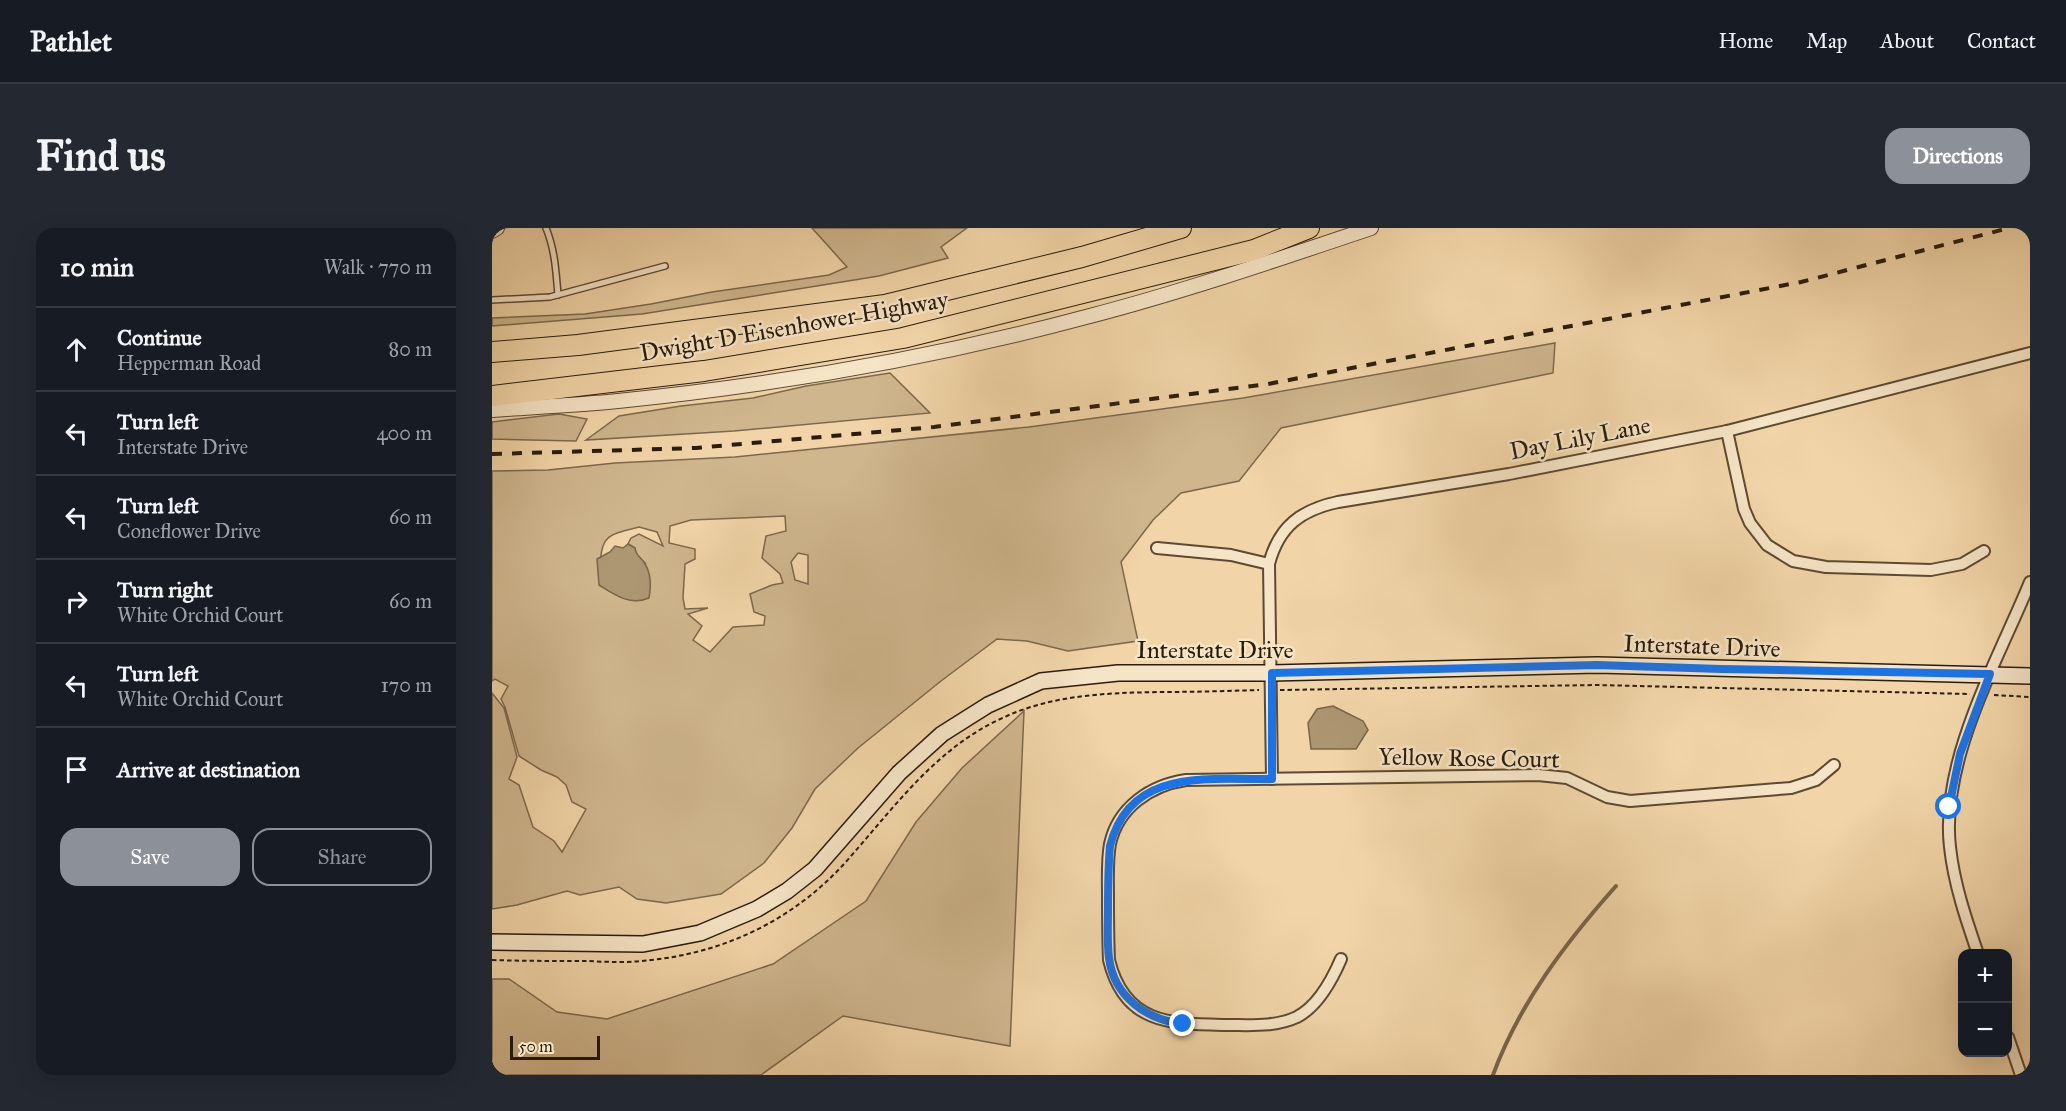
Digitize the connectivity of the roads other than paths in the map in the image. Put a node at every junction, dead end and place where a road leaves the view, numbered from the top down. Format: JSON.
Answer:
{"nodes":[{"id":1,"x":497,"y":228,"type":"edge"},
{"id":2,"x":546,"y":228,"type":"edge"},
{"id":3,"x":1181,"y":228,"type":"edge"},
{"id":4,"x":1309,"y":228,"type":"edge"},
{"id":5,"x":1371,"y":228,"type":"edge"},
{"id":6,"x":492,"y":231,"type":"edge"},
{"id":7,"x":665,"y":267,"type":"dead end"},
{"id":8,"x":558,"y":295,"type":"junction"},
{"id":9,"x":492,"y":300,"type":"edge"},
{"id":10,"x":492,"y":352,"type":"edge"},
{"id":11,"x":2030,"y":353,"type":"edge"},
{"id":12,"x":492,"y":396,"type":"edge"},
{"id":13,"x":492,"y":410,"type":"edge"},
{"id":14,"x":1727,"y":431,"type":"junction"},
{"id":15,"x":1157,"y":548,"type":"dead end"},
{"id":16,"x":1984,"y":550,"type":"dead end"},
{"id":17,"x":1269,"y":564,"type":"junction"},
{"id":18,"x":2030,"y":582,"type":"edge"},
{"id":19,"x":1272,"y":673,"type":"junction"},
{"id":20,"x":1990,"y":674,"type":"junction"},
{"id":21,"x":2030,"y":676,"type":"edge"},
{"id":22,"x":1834,"y":765,"type":"dead end"},
{"id":23,"x":1272,"y":779,"type":"junction"},
{"id":24,"x":492,"y":942,"type":"edge"},
{"id":25,"x":1976,"y":949,"type":"edge"},
{"id":26,"x":1341,"y":959,"type":"dead end"},
{"id":27,"x":2012,"y":1051,"type":"edge"},
{"id":28,"x":2021,"y":1075,"type":"edge"}],
"edges":[{"from":1,"to":6,"type":"street"},
{"from":2,"to":8,"type":"lane"},
{"from":3,"to":10,"type":"highway","name":"Dwight D Eisenhower Highway"},
{"from":4,"to":12,"type":"highway","name":"Dwight D Eisenhower Highway"},
{"from":5,"to":13,"type":"street"},
{"from":7,"to":8,"type":"lane"},
{"from":8,"to":9,"type":"lane"},
{"from":11,"to":14,"type":"street","name":"Day Lily Lane"},
{"from":14,"to":16,"type":"street"},
{"from":14,"to":17,"type":"street","name":"Day Lily Lane"},
{"from":15,"to":17,"type":"street"},
{"from":17,"to":19,"type":"street","name":"Day Lily Lane"},
{"from":18,"to":20,"type":"street"},
{"from":19,"to":20,"type":"main road","name":"Interstate Drive"},
{"from":19,"to":23,"type":"street","name":"Day Lily Lane"},
{"from":19,"to":24,"type":"main road","name":"Interstate Drive"},
{"from":20,"to":21,"type":"main road","name":"Interstate Drive"},
{"from":20,"to":25,"type":"street"},
{"from":22,"to":23,"type":"street","name":"Yellow Rose Court"},
{"from":23,"to":26,"type":"street","name":"Yellow Rose Court"},
{"from":27,"to":28,"type":"street"}]}
